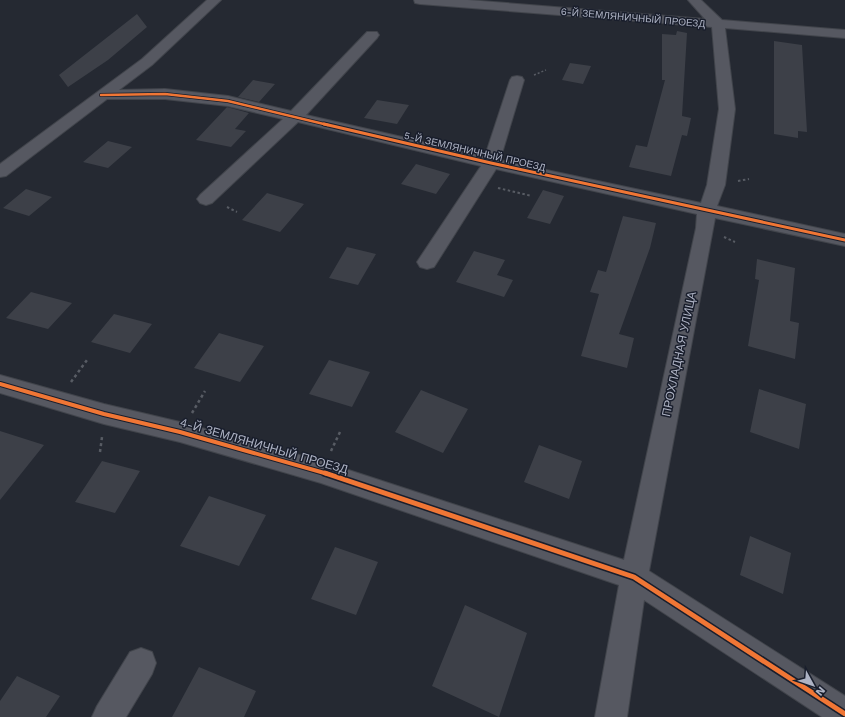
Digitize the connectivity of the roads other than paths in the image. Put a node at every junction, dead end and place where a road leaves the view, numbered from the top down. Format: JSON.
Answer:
{"nodes":[{"id":1,"x":215,"y":0,"type":"edge"},
{"id":2,"x":420,"y":0,"type":"edge"},
{"id":3,"x":694,"y":0,"type":"edge"},
{"id":4,"x":718,"y":24,"type":"junction"},
{"id":5,"x":845,"y":34,"type":"edge"},
{"id":6,"x":372,"y":35,"type":"dead end"},
{"id":7,"x":517,"y":80,"type":"dead end"},
{"id":8,"x":101,"y":95,"type":"junction"},
{"id":9,"x":293,"y":116,"type":"junction"},
{"id":10,"x":491,"y":163,"type":"junction"},
{"id":11,"x":0,"y":172,"type":"edge"},
{"id":12,"x":206,"y":199,"type":"dead end"},
{"id":13,"x":707,"y":210,"type":"junction"},
{"id":14,"x":845,"y":240,"type":"edge"},
{"id":15,"x":427,"y":262,"type":"dead end"},
{"id":16,"x":0,"y":384,"type":"edge"},
{"id":17,"x":634,"y":577,"type":"junction"},
{"id":18,"x":141,"y":663,"type":"dead end"},
{"id":19,"x":845,"y":714,"type":"edge"},
{"id":20,"x":108,"y":717,"type":"edge"},
{"id":21,"x":611,"y":717,"type":"edge"}],
"edges":[{"from":1,"to":8,"type":"street"},
{"from":2,"to":4,"type":"street","name":"6-Й ЗЕМЛЯНИЧНЫЙ ПРОЕЗД"},
{"from":3,"to":4,"type":"street"},
{"from":4,"to":5,"type":"street","name":"6-Й ЗЕМЛЯНИЧНЫЙ ПРОЕЗД"},
{"from":4,"to":13,"type":"street","name":"ПРОХЛАДНАЯ УЛИЦА"},
{"from":6,"to":9,"type":"street"},
{"from":7,"to":10,"type":"street"},
{"from":8,"to":9,"type":"street","name":"5-Й ЗЕМЛЯНИЧНЫЙ ПРОЕЗД"},
{"from":8,"to":11,"type":"street"},
{"from":9,"to":10,"type":"street","name":"5-Й ЗЕМЛЯНИЧНЫЙ ПРОЕЗД"},
{"from":9,"to":12,"type":"street"},
{"from":10,"to":13,"type":"street","name":"5-Й ЗЕМЛЯНИЧНЫЙ ПРОЕЗД"},
{"from":10,"to":15,"type":"street"},
{"from":13,"to":14,"type":"street","name":"5-Й ЗЕМЛЯНИЧНЫЙ ПРОЕЗД"},
{"from":13,"to":17,"type":"street","name":"ПРОХЛАДНАЯ УЛИЦА"},
{"from":16,"to":17,"type":"street","name":"4-Й ЗЕМЛЯНИЧНЫЙ ПРОЕЗД"},
{"from":17,"to":19,"type":"street","name":"4-Й ЗЕМЛЯНИЧНЫЙ ПРОЕЗД"},
{"from":17,"to":21,"type":"street","name":"ПРОХЛАДНАЯ УЛИЦА"},
{"from":18,"to":20,"type":"street"}]}
